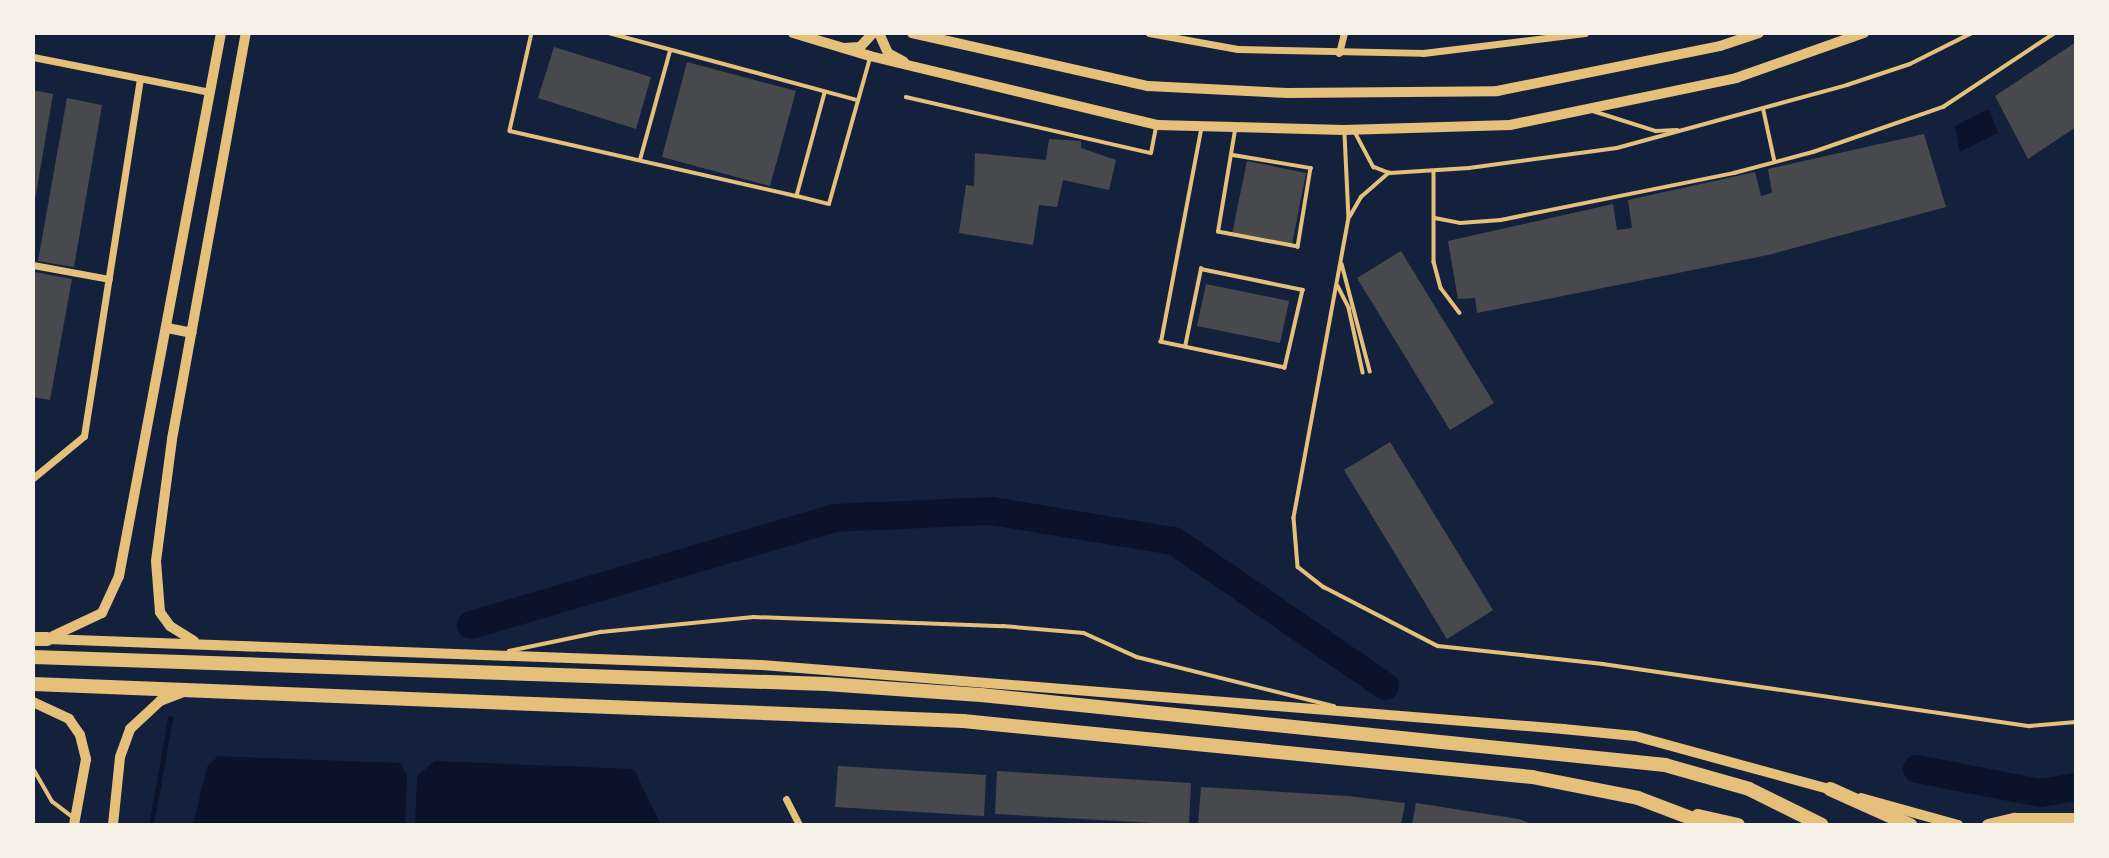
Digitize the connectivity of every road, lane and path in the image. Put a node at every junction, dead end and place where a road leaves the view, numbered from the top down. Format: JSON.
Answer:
{"nodes":[{"id":1,"x":220,"y":33,"type":"edge"},
{"id":2,"x":247,"y":33,"type":"edge"},
{"id":3,"x":532,"y":33,"type":"edge"},
{"id":4,"x":609,"y":33,"type":"edge"},
{"id":5,"x":793,"y":33,"type":"edge"},
{"id":6,"x":873,"y":33,"type":"edge"},
{"id":7,"x":879,"y":33,"type":"edge"},
{"id":8,"x":912,"y":33,"type":"edge"},
{"id":9,"x":943,"y":33,"type":"edge"},
{"id":10,"x":1149,"y":33,"type":"edge"},
{"id":11,"x":1192,"y":33,"type":"edge"},
{"id":12,"x":1344,"y":33,"type":"edge"},
{"id":13,"x":1585,"y":33,"type":"edge"},
{"id":14,"x":1759,"y":33,"type":"edge"},
{"id":15,"x":1864,"y":33,"type":"edge"},
{"id":16,"x":1972,"y":33,"type":"edge"},
{"id":17,"x":2055,"y":33,"type":"edge"},
{"id":18,"x":1540,"y":36,"type":"edge"},
{"id":19,"x":1189,"y":42,"type":"junction"},
{"id":20,"x":842,"y":48,"type":"junction"},
{"id":21,"x":974,"y":48,"type":"junction"},
{"id":22,"x":670,"y":50,"type":"junction"},
{"id":23,"x":1339,"y":53,"type":"junction"},
{"id":24,"x":870,"y":56,"type":"junction"},
{"id":25,"x":33,"y":57,"type":"edge"},
{"id":26,"x":911,"y":66,"type":"junction"},
{"id":27,"x":140,"y":79,"type":"junction"},
{"id":28,"x":209,"y":92,"type":"junction"},
{"id":29,"x":825,"y":93,"type":"junction"},
{"id":30,"x":906,"y":97,"type":"dead end"},
{"id":31,"x":858,"y":100,"type":"junction"},
{"id":32,"x":1587,"y":108,"type":"junction"},
{"id":33,"x":1764,"y":111,"type":"junction"},
{"id":34,"x":1157,"y":125,"type":"junction"},
{"id":35,"x":1202,"y":128,"type":"junction"},
{"id":36,"x":1235,"y":130,"type":"junction"},
{"id":37,"x":1349,"y":130,"type":"junction"},
{"id":38,"x":1686,"y":130,"type":"junction"},
{"id":39,"x":1233,"y":155,"type":"junction"},
{"id":40,"x":640,"y":160,"type":"junction"},
{"id":41,"x":1775,"y":162,"type":"junction"},
{"id":42,"x":1434,"y":171,"type":"junction"},
{"id":43,"x":1390,"y":173,"type":"junction"},
{"id":44,"x":797,"y":196,"type":"junction"},
{"id":45,"x":1349,"y":218,"type":"junction"},
{"id":46,"x":1434,"y":218,"type":"junction"},
{"id":47,"x":1341,"y":262,"type":"junction"},
{"id":48,"x":33,"y":265,"type":"edge"},
{"id":49,"x":109,"y":279,"type":"junction"},
{"id":50,"x":1337,"y":284,"type":"junction"},
{"id":51,"x":1460,"y":313,"type":"dead end"},
{"id":52,"x":167,"y":328,"type":"junction"},
{"id":53,"x":192,"y":333,"type":"junction"},
{"id":54,"x":1185,"y":347,"type":"junction"},
{"id":55,"x":1370,"y":371,"type":"dead end"},
{"id":56,"x":1363,"y":372,"type":"dead end"},
{"id":57,"x":33,"y":478,"type":"edge"},
{"id":58,"x":40,"y":639,"type":"edge"},
{"id":59,"x":197,"y":643,"type":"junction"},
{"id":60,"x":504,"y":652,"type":"junction"},
{"id":61,"x":33,"y":657,"type":"edge"},
{"id":62,"x":33,"y":684,"type":"edge"},
{"id":63,"x":196,"y":687,"type":"junction"},
{"id":64,"x":33,"y":702,"type":"edge"},
{"id":65,"x":1376,"y":716,"type":"junction"},
{"id":66,"x":2076,"y":722,"type":"edge"},
{"id":67,"x":33,"y":768,"type":"edge"},
{"id":68,"x":1830,"y":789,"type":"junction"},
{"id":69,"x":786,"y":799,"type":"dead end"},
{"id":70,"x":1689,"y":815,"type":"junction"},
{"id":71,"x":2076,"y":819,"type":"edge"},
{"id":72,"x":75,"y":821,"type":"edge"},
{"id":73,"x":113,"y":825,"type":"edge"},
{"id":74,"x":799,"y":825,"type":"edge"},
{"id":75,"x":1709,"y":825,"type":"edge"},
{"id":76,"x":1738,"y":825,"type":"edge"},
{"id":77,"x":1822,"y":825,"type":"edge"},
{"id":78,"x":1910,"y":825,"type":"edge"},
{"id":79,"x":1958,"y":825,"type":"edge"},
{"id":80,"x":1988,"y":825,"type":"edge"}],
"edges":[{"from":1,"to":28,"type":"main road"},
{"from":2,"to":53,"type":"main road"},
{"from":3,"to":40,"type":"lane"},
{"from":4,"to":22,"type":"lane"},
{"from":5,"to":20,"type":"main road"},
{"from":6,"to":20,"type":"street"},
{"from":7,"to":26,"type":"street"},
{"from":8,"to":21,"type":"main road"},
{"from":9,"to":21,"type":"main road"},
{"from":10,"to":19,"type":"street"},
{"from":11,"to":19,"type":"street"},
{"from":12,"to":23,"type":"street"},
{"from":13,"to":18,"type":"street"},
{"from":14,"to":21,"type":"main road"},
{"from":15,"to":32,"type":"main road"},
{"from":16,"to":33,"type":"lane"},
{"from":17,"to":41,"type":"lane"},
{"from":18,"to":23,"type":"street"},
{"from":19,"to":23,"type":"street"},
{"from":20,"to":24,"type":"main road"},
{"from":22,"to":29,"type":"lane"},
{"from":22,"to":40,"type":"lane"},
{"from":24,"to":26,"type":"main road"},
{"from":24,"to":31,"type":"lane"},
{"from":25,"to":27,"type":"street"},
{"from":26,"to":34,"type":"main road"},
{"from":27,"to":28,"type":"street"},
{"from":27,"to":49,"type":"street"},
{"from":28,"to":52,"type":"main road"},
{"from":29,"to":31,"type":"lane"},
{"from":29,"to":44,"type":"lane"},
{"from":30,"to":34,"type":"lane"},
{"from":31,"to":44,"type":"lane"},
{"from":32,"to":37,"type":"main road"},
{"from":32,"to":38,"type":"lane"},
{"from":33,"to":38,"type":"lane"},
{"from":33,"to":41,"type":"lane"},
{"from":34,"to":35,"type":"main road"},
{"from":35,"to":36,"type":"main road"},
{"from":35,"to":54,"type":"lane"},
{"from":36,"to":37,"type":"main road"},
{"from":36,"to":39,"type":"lane"},
{"from":37,"to":43,"type":"lane"},
{"from":37,"to":45,"type":"lane"},
{"from":38,"to":42,"type":"lane"},
{"from":39,"to":39,"type":"lane"},
{"from":40,"to":44,"type":"lane"},
{"from":41,"to":46,"type":"lane"},
{"from":42,"to":43,"type":"lane"},
{"from":42,"to":46,"type":"lane"},
{"from":43,"to":45,"type":"lane"},
{"from":45,"to":47,"type":"lane"},
{"from":46,"to":51,"type":"lane"},
{"from":47,"to":50,"type":"lane"},
{"from":47,"to":55,"type":"lane"},
{"from":48,"to":49,"type":"street"},
{"from":49,"to":57,"type":"street"},
{"from":50,"to":56,"type":"lane"},
{"from":50,"to":66,"type":"lane"},
{"from":52,"to":53,"type":"main road"},
{"from":52,"to":58,"type":"main road"},
{"from":53,"to":59,"type":"main road"},
{"from":54,"to":54,"type":"lane"},
{"from":58,"to":59,"type":"main road"},
{"from":59,"to":60,"type":"main road"},
{"from":60,"to":65,"type":"main road"},
{"from":60,"to":65,"type":"lane"},
{"from":61,"to":77,"type":"highway"},
{"from":62,"to":63,"type":"highway"},
{"from":63,"to":70,"type":"highway"},
{"from":63,"to":73,"type":"main road"},
{"from":64,"to":72,"type":"main road"},
{"from":65,"to":68,"type":"main road"},
{"from":67,"to":72,"type":"lane"},
{"from":68,"to":78,"type":"highway"},
{"from":68,"to":79,"type":"main road"},
{"from":69,"to":74,"type":"street"},
{"from":70,"to":75,"type":"highway"},
{"from":70,"to":76,"type":"highway"},
{"from":71,"to":80,"type":"highway"}]}
